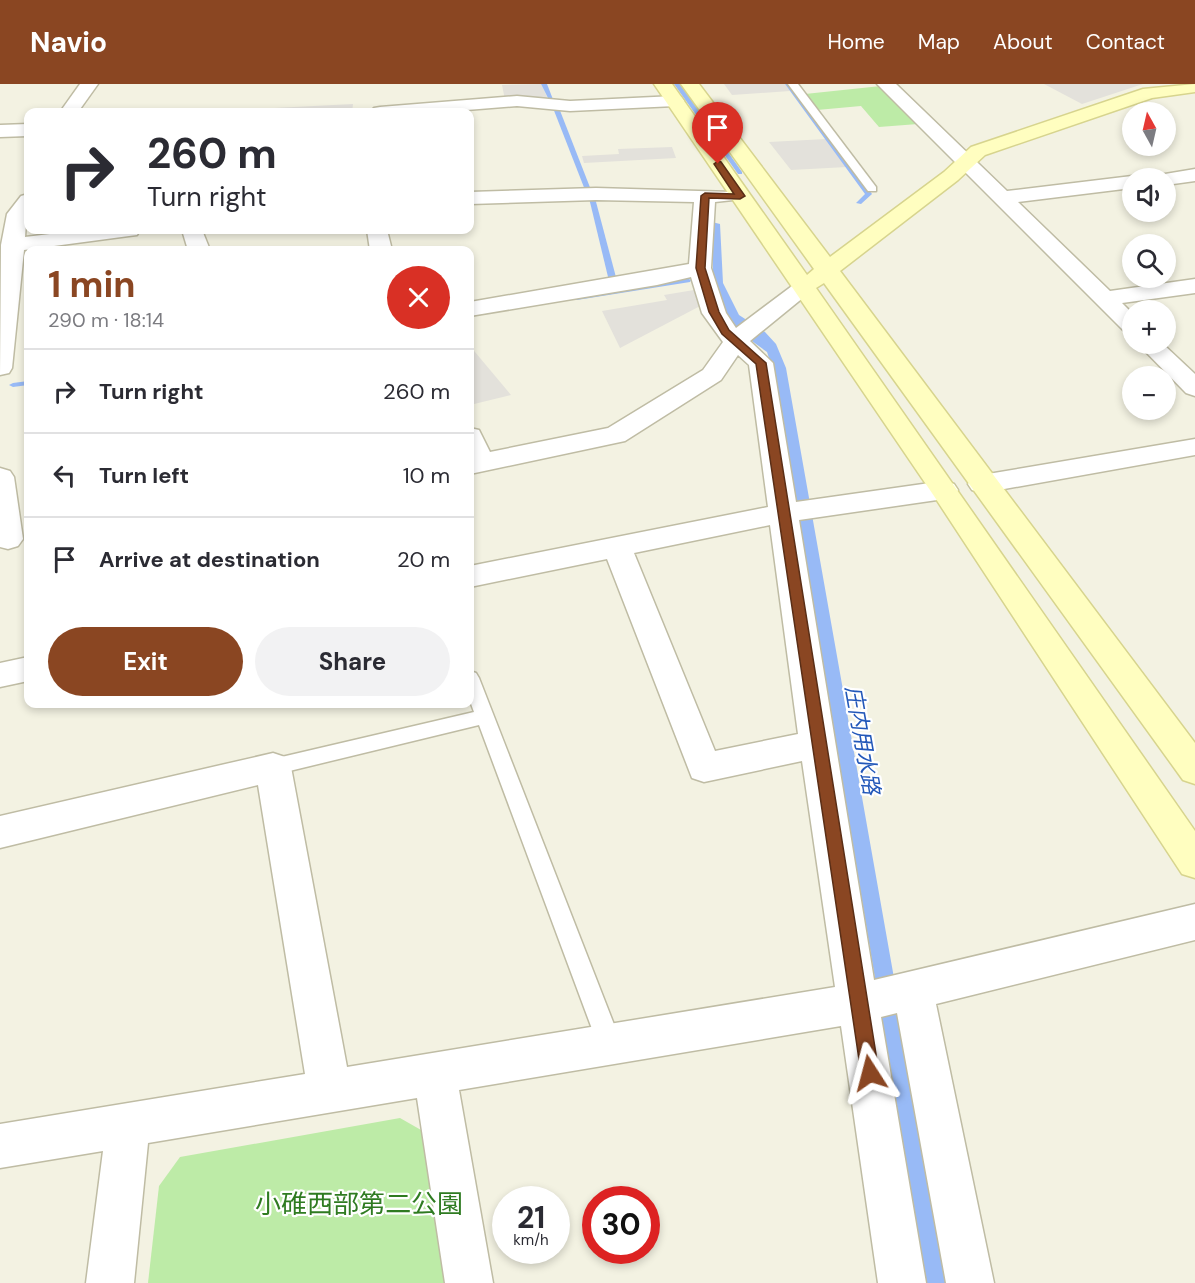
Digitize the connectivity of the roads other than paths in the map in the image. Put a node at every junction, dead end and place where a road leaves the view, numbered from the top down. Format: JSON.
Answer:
{"nodes":[{"id":1,"x":89,"y":84,"type":"edge"},
{"id":2,"x":793,"y":84,"type":"edge"},
{"id":3,"x":886,"y":84,"type":"edge"},
{"id":4,"x":1195,"y":87,"type":"edge"},
{"id":5,"x":676,"y":90,"type":"edge"},
{"id":6,"x":72,"y":108,"type":"edge"},
{"id":7,"x":430,"y":108,"type":"edge"},
{"id":8,"x":24,"y":129,"type":"edge"},
{"id":9,"x":0,"y":131,"type":"edge"},
{"id":10,"x":965,"y":162,"type":"junction"},
{"id":11,"x":1195,"y":175,"type":"edge"},
{"id":12,"x":1176,"y":177,"type":"edge"},
{"id":13,"x":1122,"y":183,"type":"edge"},
{"id":14,"x":872,"y":189,"type":"dead end"},
{"id":15,"x":705,"y":196,"type":"junction"},
{"id":16,"x":740,"y":196,"type":"junction"},
{"id":17,"x":474,"y":198,"type":"edge"},
{"id":18,"x":1002,"y":198,"type":"junction"},
{"id":19,"x":24,"y":199,"type":"edge"},
{"id":20,"x":0,"y":201,"type":"edge"},
{"id":21,"x":24,"y":204,"type":"edge"},
{"id":22,"x":96,"y":234,"type":"edge"},
{"id":23,"x":12,"y":244,"type":"junction"},
{"id":24,"x":700,"y":268,"type":"junction"},
{"id":25,"x":826,"y":271,"type":"junction"},
{"id":26,"x":1195,"y":286,"type":"edge"},
{"id":27,"x":804,"y":288,"type":"junction"},
{"id":28,"x":1105,"y":299,"type":"junction"},
{"id":29,"x":474,"y":308,"type":"edge"},
{"id":30,"x":1122,"y":316,"type":"edge"},
{"id":31,"x":2,"y":326,"type":"edge"},
{"id":32,"x":24,"y":329,"type":"edge"},
{"id":33,"x":744,"y":334,"type":"junction"},
{"id":34,"x":1160,"y":354,"type":"edge"},
{"id":35,"x":0,"y":368,"type":"edge"},
{"id":36,"x":1195,"y":388,"type":"edge"},
{"id":37,"x":1195,"y":447,"type":"edge"},
{"id":38,"x":475,"y":464,"type":"edge"},
{"id":39,"x":0,"y":477,"type":"edge"},
{"id":40,"x":982,"y":484,"type":"junction"},
{"id":41,"x":944,"y":490,"type":"junction"},
{"id":42,"x":796,"y":511,"type":"junction"},
{"id":43,"x":12,"y":540,"type":"edge"},
{"id":44,"x":617,"y":547,"type":"junction"},
{"id":45,"x":474,"y":576,"type":"edge"},
{"id":46,"x":24,"y":670,"type":"edge"},
{"id":47,"x":0,"y":675,"type":"edge"},
{"id":48,"x":474,"y":690,"type":"edge"},
{"id":49,"x":483,"y":717,"type":"junction"},
{"id":50,"x":818,"y":744,"type":"junction"},
{"id":51,"x":273,"y":767,"type":"junction"},
{"id":52,"x":1195,"y":770,"type":"edge"},
{"id":53,"x":0,"y":832,"type":"edge"},
{"id":54,"x":1195,"y":862,"type":"edge"},
{"id":55,"x":1195,"y":922,"type":"edge"},
{"id":56,"x":888,"y":996,"type":"junction"},
{"id":57,"x":610,"y":1045,"type":"junction"},
{"id":58,"x":435,"y":1074,"type":"junction"},
{"id":59,"x":330,"y":1092,"type":"junction"},
{"id":60,"x":128,"y":1125,"type":"junction"},
{"id":61,"x":0,"y":1146,"type":"edge"},
{"id":62,"x":110,"y":1283,"type":"edge"},
{"id":63,"x":469,"y":1283,"type":"edge"},
{"id":64,"x":902,"y":1283,"type":"edge"},
{"id":65,"x":970,"y":1283,"type":"edge"}],
"edges":[{"from":1,"to":6,"type":"street"},
{"from":2,"to":14,"type":"lane"},
{"from":3,"to":10,"type":"street"},
{"from":4,"to":10,"type":"street"},
{"from":5,"to":7,"type":"street"},
{"from":5,"to":16,"type":"street"},
{"from":5,"to":25,"type":"street"},
{"from":8,"to":9,"type":"street"},
{"from":10,"to":18,"type":"street"},
{"from":10,"to":25,"type":"street"},
{"from":11,"to":12,"type":"street"},
{"from":13,"to":18,"type":"street"},
{"from":15,"to":16,"type":"street"},
{"from":15,"to":17,"type":"street"},
{"from":15,"to":24,"type":"street"},
{"from":16,"to":27,"type":"street"},
{"from":18,"to":28,"type":"street"},
{"from":19,"to":20,"type":"street"},
{"from":21,"to":23,"type":"street"},
{"from":22,"to":23,"type":"street"},
{"from":23,"to":31,"type":"street"},
{"from":24,"to":29,"type":"street"},
{"from":24,"to":33,"type":"street"},
{"from":25,"to":27,"type":"street"},
{"from":25,"to":40,"type":"street"},
{"from":26,"to":28,"type":"street"},
{"from":27,"to":33,"type":"street"},
{"from":27,"to":41,"type":"street"},
{"from":28,"to":30,"type":"street"},
{"from":31,"to":32,"type":"street"},
{"from":31,"to":35,"type":"street"},
{"from":33,"to":38,"type":"street"},
{"from":33,"to":42,"type":"street"},
{"from":34,"to":36,"type":"street"},
{"from":37,"to":40,"type":"street"},
{"from":39,"to":43,"type":"street"},
{"from":40,"to":52,"type":"street"},
{"from":41,"to":42,"type":"street"},
{"from":41,"to":54,"type":"street"},
{"from":42,"to":44,"type":"street"},
{"from":42,"to":50,"type":"street"},
{"from":44,"to":45,"type":"street"},
{"from":44,"to":50,"type":"street"},
{"from":46,"to":47,"type":"street"},
{"from":48,"to":49,"type":"lane"},
{"from":49,"to":51,"type":"lane"},
{"from":49,"to":57,"type":"lane"},
{"from":50,"to":56,"type":"street"},
{"from":51,"to":53,"type":"street"},
{"from":51,"to":59,"type":"street"},
{"from":55,"to":56,"type":"street"},
{"from":56,"to":57,"type":"street"},
{"from":56,"to":64,"type":"street"},
{"from":56,"to":65,"type":"street"},
{"from":57,"to":58,"type":"street"},
{"from":58,"to":59,"type":"street"},
{"from":58,"to":63,"type":"street"},
{"from":59,"to":60,"type":"street"},
{"from":60,"to":61,"type":"street"},
{"from":60,"to":62,"type":"street"}]}
